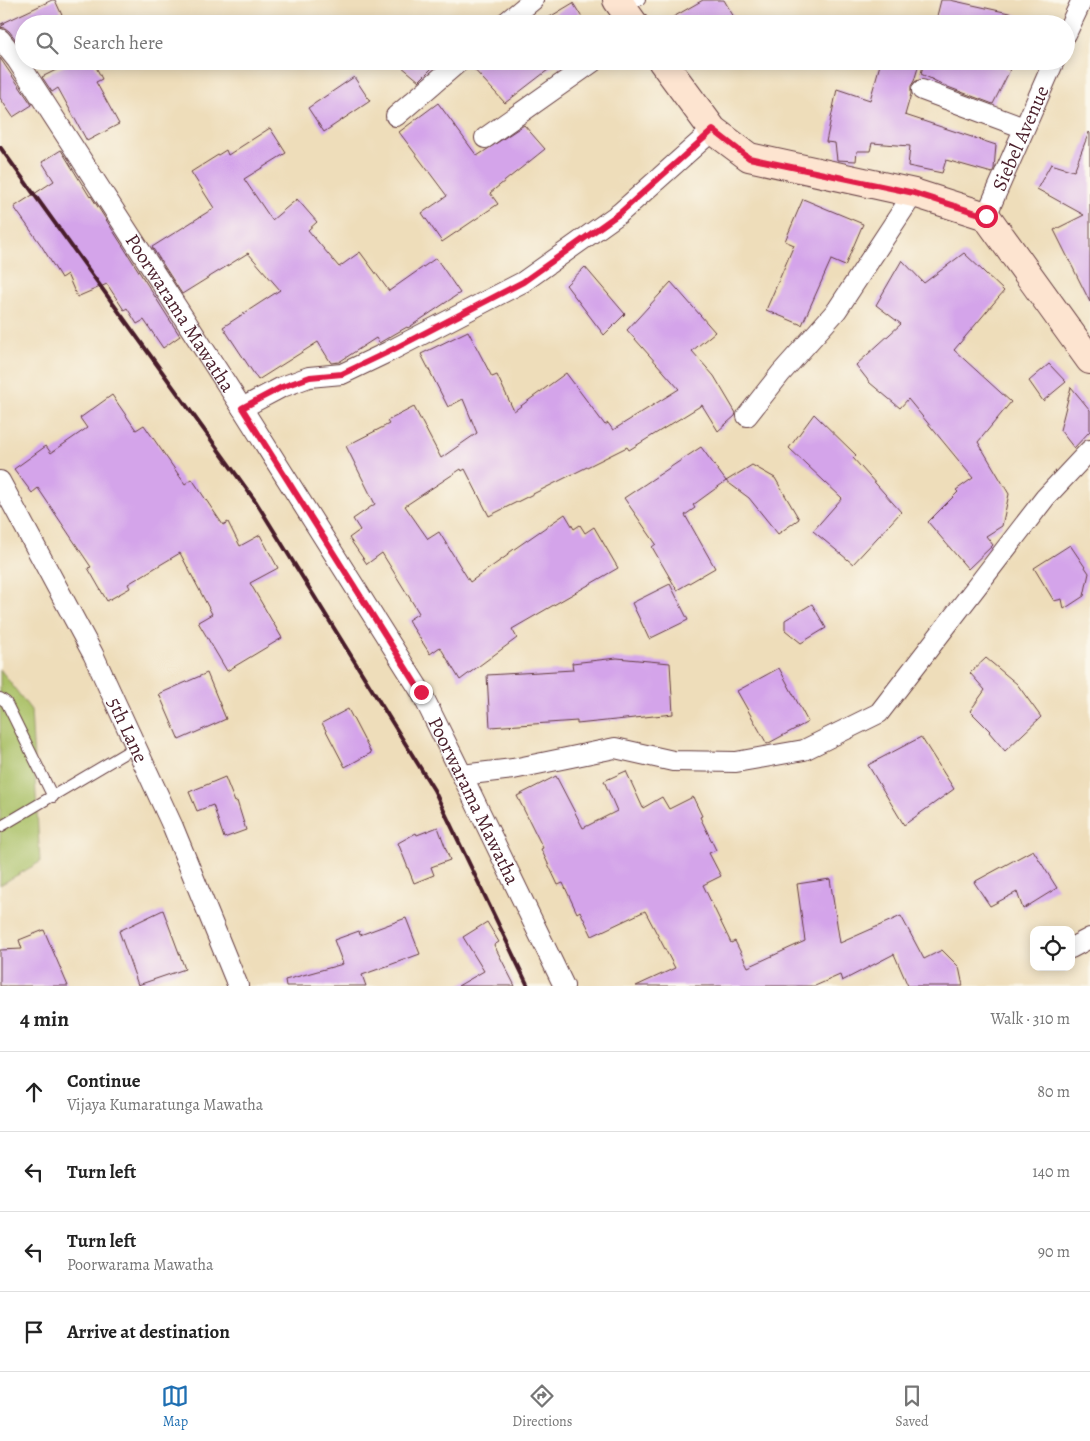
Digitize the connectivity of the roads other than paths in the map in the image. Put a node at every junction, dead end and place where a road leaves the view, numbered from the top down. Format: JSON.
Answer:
{"nodes":[{"id":1,"x":533,"y":0,"type":"edge"},
{"id":2,"x":1082,"y":0,"type":"edge"},
{"id":3,"x":1086,"y":0,"type":"edge"},
{"id":4,"x":1090,"y":2,"type":"edge"},
{"id":5,"x":515,"y":15,"type":"edge"},
{"id":6,"x":1075,"y":15,"type":"edge"},
{"id":7,"x":0,"y":39,"type":"edge"},
{"id":8,"x":15,"y":58,"type":"edge"},
{"id":9,"x":23,"y":70,"type":"edge"},
{"id":10,"x":450,"y":70,"type":"edge"},
{"id":11,"x":581,"y":70,"type":"edge"},
{"id":12,"x":669,"y":70,"type":"edge"},
{"id":13,"x":1050,"y":70,"type":"edge"},
{"id":14,"x":922,"y":90,"type":"dead end"},
{"id":15,"x":396,"y":116,"type":"dead end"},
{"id":16,"x":1024,"y":128,"type":"junction"},
{"id":17,"x":713,"y":130,"type":"junction"},
{"id":18,"x":485,"y":138,"type":"dead end"},
{"id":19,"x":914,"y":193,"type":"junction"},
{"id":20,"x":986,"y":216,"type":"junction"},
{"id":21,"x":1090,"y":360,"type":"edge"},
{"id":22,"x":242,"y":408,"type":"junction"},
{"id":23,"x":747,"y":416,"type":"dead end"},
{"id":24,"x":1090,"y":450,"type":"edge"},
{"id":25,"x":0,"y":481,"type":"edge"},
{"id":26,"x":0,"y":698,"type":"edge"},
{"id":27,"x":136,"y":746,"type":"junction"},
{"id":28,"x":462,"y":775,"type":"junction"},
{"id":29,"x":53,"y":797,"type":"junction"},
{"id":30,"x":0,"y":827,"type":"edge"},
{"id":31,"x":1090,"y":938,"type":"edge"},
{"id":32,"x":1075,"y":946,"type":"edge"},
{"id":33,"x":238,"y":986,"type":"edge"},
{"id":34,"x":564,"y":986,"type":"edge"}],
"edges":[{"from":1,"to":5,"type":"street"},
{"from":2,"to":6,"type":"street"},
{"from":3,"to":4,"type":"street"},
{"from":7,"to":8,"type":"street","name":"Poorwarama Mawatha"},
{"from":9,"to":22,"type":"street","name":"Poorwarama Mawatha"},
{"from":10,"to":15,"type":"street"},
{"from":11,"to":18,"type":"street"},
{"from":12,"to":17,"type":"main road"},
{"from":13,"to":16,"type":"street","name":"Siebel Avenue"},
{"from":14,"to":16,"type":"street"},
{"from":16,"to":20,"type":"street","name":"Siebel Avenue"},
{"from":17,"to":19,"type":"main road"},
{"from":17,"to":22,"type":"street"},
{"from":19,"to":20,"type":"main road"},
{"from":19,"to":23,"type":"street"},
{"from":20,"to":21,"type":"main road"},
{"from":22,"to":28,"type":"street","name":"Poorwarama Mawatha"},
{"from":24,"to":28,"type":"street"},
{"from":25,"to":27,"type":"street","name":"5th Lane"},
{"from":26,"to":29,"type":"lane"},
{"from":27,"to":29,"type":"lane"},
{"from":27,"to":33,"type":"street","name":"5th Lane"},
{"from":28,"to":34,"type":"street","name":"Poorwarama Mawatha"},
{"from":29,"to":30,"type":"lane"},
{"from":31,"to":32,"type":"street"}]}
